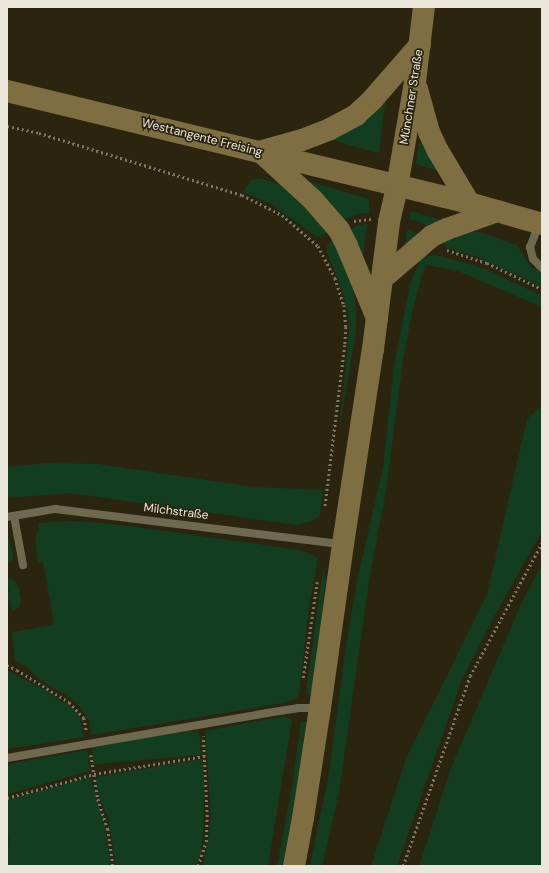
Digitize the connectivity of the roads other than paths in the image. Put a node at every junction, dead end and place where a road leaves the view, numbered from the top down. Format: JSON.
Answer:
{"nodes":[{"id":1,"x":424,"y":7,"type":"edge"},
{"id":2,"x":420,"y":45,"type":"junction"},
{"id":3,"x":415,"y":82,"type":"junction"},
{"id":4,"x":7,"y":91,"type":"edge"},
{"id":5,"x":261,"y":152,"type":"junction"},
{"id":6,"x":397,"y":187,"type":"junction"},
{"id":7,"x":469,"y":203,"type":"junction"},
{"id":8,"x":497,"y":211,"type":"junction"},
{"id":9,"x":541,"y":222,"type":"edge"},
{"id":10,"x":542,"y":268,"type":"edge"},
{"id":11,"x":383,"y":278,"type":"junction"},
{"id":12,"x":377,"y":320,"type":"junction"},
{"id":13,"x":11,"y":517,"type":"edge"},
{"id":14,"x":343,"y":544,"type":"junction"},
{"id":15,"x":23,"y":565,"type":"dead end"},
{"id":16,"x":320,"y":708,"type":"junction"},
{"id":17,"x":7,"y":758,"type":"edge"},
{"id":18,"x":294,"y":866,"type":"edge"}],
"edges":[{"from":1,"to":2,"type":"main road","name":"Münchner Straße"},
{"from":2,"to":3,"type":"main road","name":"Münchner Straße"},
{"from":2,"to":5,"type":"main road"},
{"from":3,"to":6,"type":"main road","name":"Münchner Straße"},
{"from":3,"to":7,"type":"main road"},
{"from":4,"to":5,"type":"main road","name":"Westtangente Freising"},
{"from":5,"to":6,"type":"main road","name":"Westtangente Freising"},
{"from":5,"to":12,"type":"main road"},
{"from":6,"to":7,"type":"main road","name":"Westtangente Freising"},
{"from":6,"to":11,"type":"main road","name":"Münchner Straße"},
{"from":7,"to":8,"type":"main road","name":"Westtangente Freising"},
{"from":8,"to":9,"type":"main road","name":"Westtangente Freising"},
{"from":8,"to":11,"type":"main road"},
{"from":9,"to":10,"type":"lane"},
{"from":11,"to":12,"type":"main road","name":"Münchner Straße"},
{"from":12,"to":14,"type":"main road","name":"Münchner Straße"},
{"from":13,"to":14,"type":"lane","name":"Milchstraße"},
{"from":13,"to":15,"type":"lane"},
{"from":14,"to":16,"type":"main road","name":"Münchner Straße"},
{"from":16,"to":17,"type":"lane"},
{"from":16,"to":18,"type":"main road","name":"Münchner Straße"}]}
